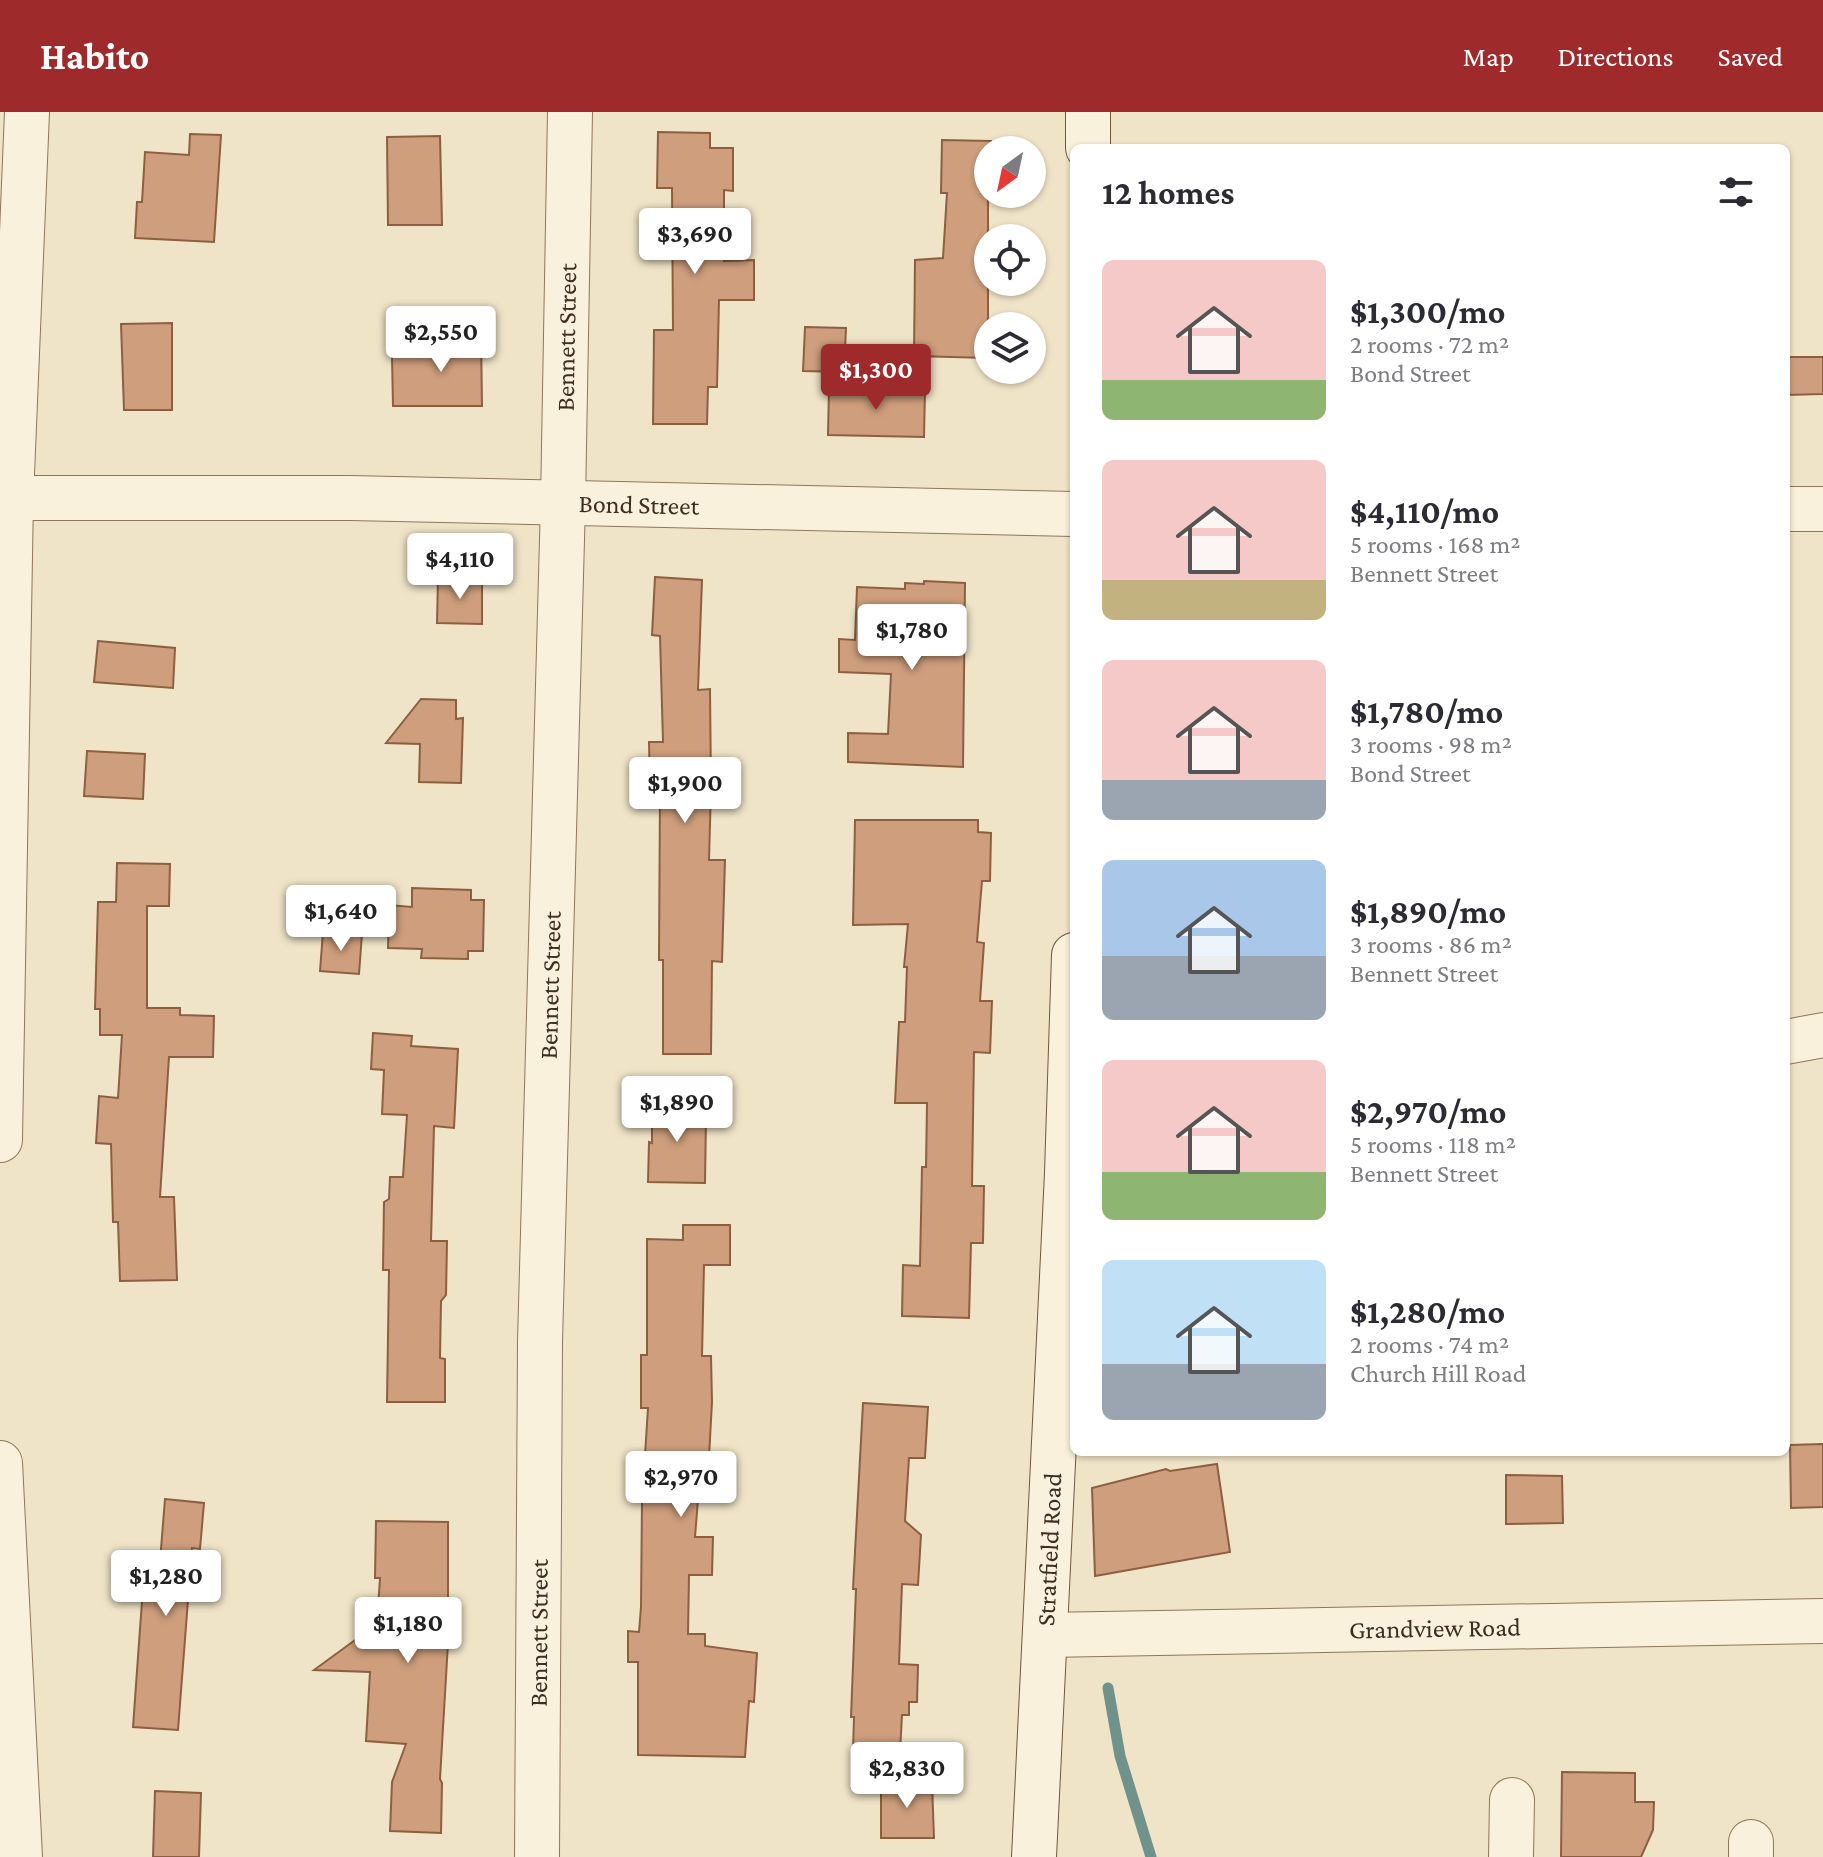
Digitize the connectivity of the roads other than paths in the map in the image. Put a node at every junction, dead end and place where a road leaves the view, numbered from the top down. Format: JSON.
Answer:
{"nodes":[{"id":1,"x":27,"y":112,"type":"edge"},
{"id":2,"x":570,"y":112,"type":"edge"},
{"id":3,"x":1088,"y":112,"type":"edge"},
{"id":4,"x":1088,"y":144,"type":"edge"},
{"id":5,"x":11,"y":498,"type":"junction"},
{"id":6,"x":563,"y":503,"type":"junction"},
{"id":7,"x":1790,"y":509,"type":"edge"},
{"id":8,"x":1823,"y":509,"type":"edge"},
{"id":9,"x":1070,"y":514,"type":"edge"},
{"id":10,"x":4,"y":783,"type":"edge"},
{"id":11,"x":1823,"y":1035,"type":"edge"},
{"id":12,"x":1790,"y":1041,"type":"edge"},
{"id":13,"x":0,"y":1140,"type":"edge"},
{"id":14,"x":1070,"y":1190,"type":"edge"},
{"id":15,"x":0,"y":1463,"type":"edge"},
{"id":16,"x":1823,"y":1621,"type":"edge"},
{"id":17,"x":1045,"y":1635,"type":"junction"},
{"id":18,"x":1512,"y":1800,"type":"dead end"},
{"id":19,"x":20,"y":1857,"type":"edge"},
{"id":20,"x":537,"y":1857,"type":"edge"},
{"id":21,"x":1034,"y":1857,"type":"edge"},
{"id":22,"x":1511,"y":1857,"type":"edge"}],
"edges":[{"from":1,"to":5,"type":"street"},
{"from":2,"to":6,"type":"street","name":"Bennett Street"},
{"from":3,"to":4,"type":"street"},
{"from":5,"to":6,"type":"street","name":"Bond Street"},
{"from":5,"to":10,"type":"street"},
{"from":6,"to":9,"type":"street","name":"Bond Street"},
{"from":6,"to":20,"type":"street","name":"Bennett Street"},
{"from":7,"to":8,"type":"street"},
{"from":10,"to":13,"type":"street"},
{"from":11,"to":12,"type":"street"},
{"from":14,"to":17,"type":"street","name":"Stratfield Road"},
{"from":15,"to":19,"type":"street"},
{"from":16,"to":17,"type":"street","name":"Grandview Road"},
{"from":17,"to":21,"type":"street","name":"Stratfield Road"},
{"from":18,"to":22,"type":"street"}]}
